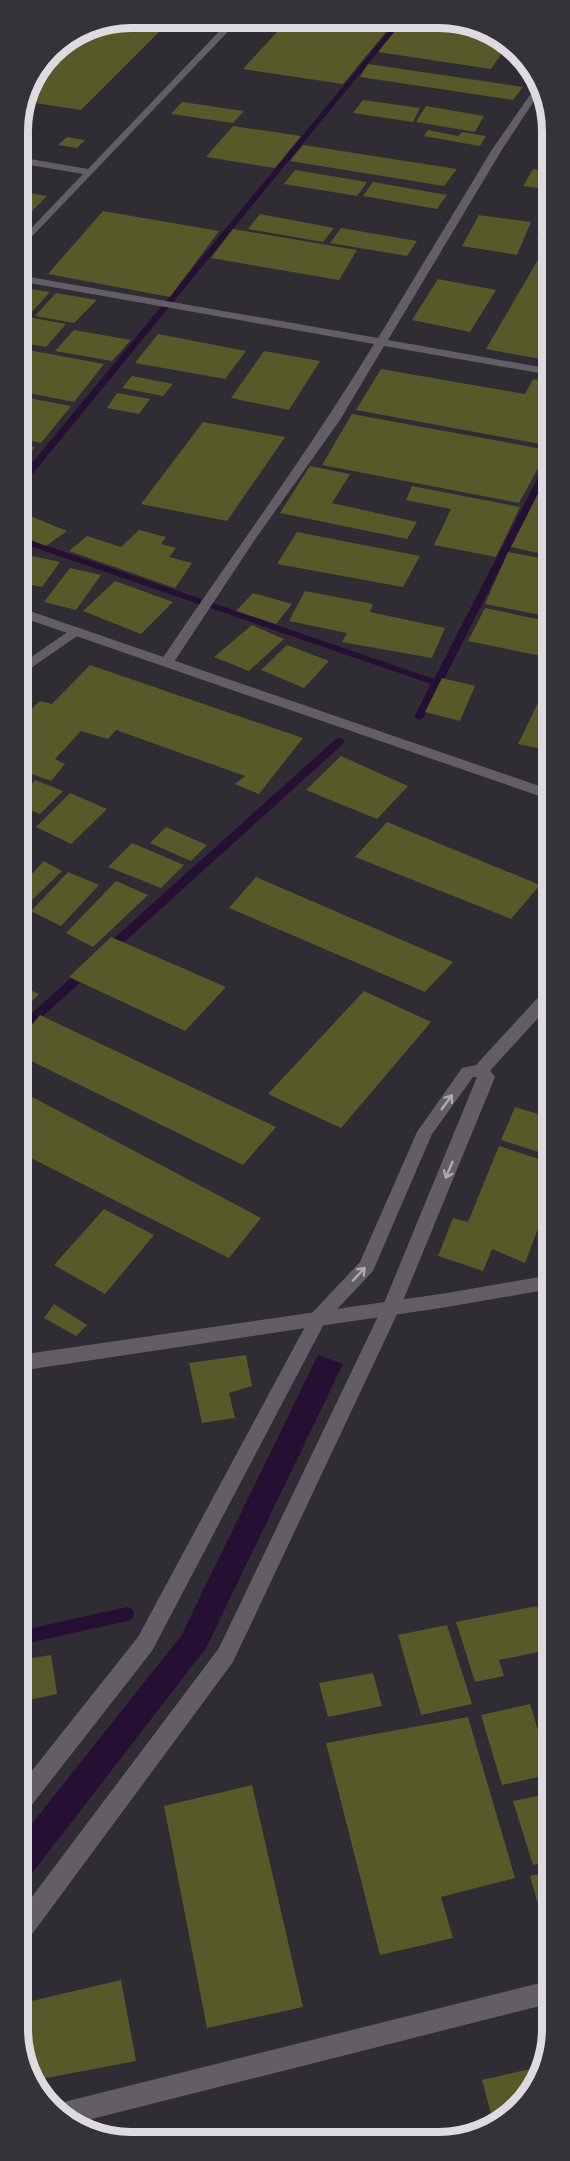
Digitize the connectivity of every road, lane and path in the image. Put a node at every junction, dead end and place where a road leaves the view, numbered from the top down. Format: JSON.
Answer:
{"nodes":[{"id":1,"x":227,"y":28,"type":"edge"},
{"id":2,"x":534,"y":94,"type":"edge"},
{"id":3,"x":29,"y":162,"type":"edge"},
{"id":4,"x":91,"y":172,"type":"junction"},
{"id":5,"x":29,"y":237,"type":"edge"},
{"id":6,"x":29,"y":280,"type":"edge"},
{"id":7,"x":381,"y":342,"type":"junction"},
{"id":8,"x":542,"y":370,"type":"edge"},
{"id":9,"x":29,"y":615,"type":"edge"},
{"id":10,"x":75,"y":631,"type":"junction"},
{"id":11,"x":166,"y":662,"type":"junction"},
{"id":12,"x":29,"y":665,"type":"edge"},
{"id":13,"x":542,"y":792,"type":"edge"},
{"id":14,"x":542,"y":1004,"type":"edge"},
{"id":15,"x":481,"y":1070,"type":"junction"},
{"id":16,"x":541,"y":1284,"type":"edge"},
{"id":17,"x":391,"y":1308,"type":"junction"},
{"id":18,"x":319,"y":1317,"type":"junction"},
{"id":19,"x":28,"y":1362,"type":"edge"},
{"id":20,"x":28,"y":1792,"type":"edge"},
{"id":21,"x":28,"y":1921,"type":"edge"},
{"id":22,"x":541,"y":1994,"type":"edge"},
{"id":23,"x":71,"y":2112,"type":"edge"}],
"edges":[{"from":1,"to":4,"type":"street"},
{"from":2,"to":7,"type":"street"},
{"from":3,"to":4,"type":"street"},
{"from":4,"to":5,"type":"street"},
{"from":6,"to":7,"type":"street"},
{"from":7,"to":8,"type":"street"},
{"from":7,"to":11,"type":"street"},
{"from":9,"to":10,"type":"street"},
{"from":10,"to":11,"type":"street"},
{"from":10,"to":12,"type":"street"},
{"from":11,"to":13,"type":"street"},
{"from":14,"to":15,"type":"street"},
{"from":15,"to":17,"type":"street","one_way":true},
{"from":18,"to":15,"type":"street","one_way":true},
{"from":16,"to":17,"type":"street"},
{"from":17,"to":18,"type":"street"},
{"from":17,"to":21,"type":"street"},
{"from":18,"to":19,"type":"street"},
{"from":18,"to":20,"type":"street"},
{"from":22,"to":23,"type":"street"}]}
